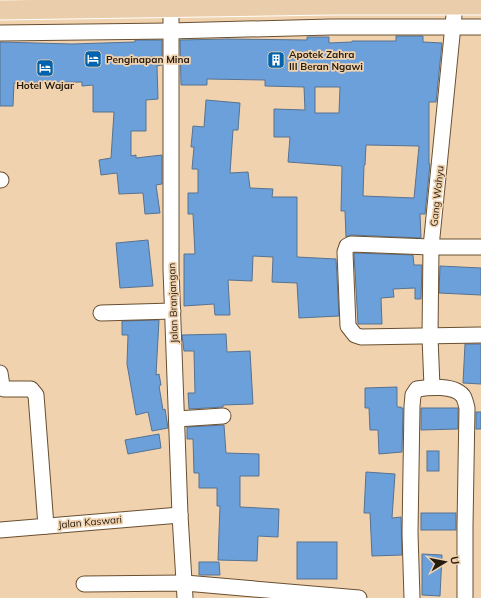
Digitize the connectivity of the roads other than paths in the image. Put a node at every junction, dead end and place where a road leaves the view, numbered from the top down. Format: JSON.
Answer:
{"nodes":[{"id":1,"x":331,"y":2,"type":"edge"},
{"id":2,"x":171,"y":4,"type":"edge"},
{"id":3,"x":28,"y":5,"type":"edge"},
{"id":4,"x":455,"y":5,"type":"junction"},
{"id":5,"x":481,"y":5,"type":"edge"},
{"id":6,"x":0,"y":10,"type":"edge"},
{"id":7,"x":331,"y":27,"type":"junction"},
{"id":8,"x":454,"y":27,"type":"junction"},
{"id":9,"x":481,"y":27,"type":"edge"},
{"id":10,"x":170,"y":31,"type":"junction"},
{"id":11,"x":0,"y":33,"type":"edge"},
{"id":12,"x":432,"y":247,"type":"junction"},
{"id":13,"x":481,"y":247,"type":"edge"},
{"id":14,"x":173,"y":310,"type":"junction"},
{"id":15,"x":101,"y":313,"type":"dead end"},
{"id":16,"x":481,"y":335,"type":"edge"},
{"id":17,"x":430,"y":337,"type":"junction"},
{"id":18,"x":0,"y":373,"type":"edge"},
{"id":19,"x":432,"y":387,"type":"junction"},
{"id":20,"x":223,"y":416,"type":"dead end"},
{"id":21,"x":177,"y":419,"type":"junction"},
{"id":22,"x":180,"y":515,"type":"junction"},
{"id":23,"x":46,"y":526,"type":"junction"},
{"id":24,"x":0,"y":530,"type":"edge"},
{"id":25,"x":84,"y":584,"type":"dead end"},
{"id":26,"x":185,"y":591,"type":"edge"},
{"id":27,"x":358,"y":598,"type":"edge"},
{"id":28,"x":412,"y":598,"type":"edge"},
{"id":29,"x":465,"y":598,"type":"edge"}],
"edges":[{"from":1,"to":2,"type":"main road"},
{"from":1,"to":4,"type":"main road"},
{"from":1,"to":7,"type":"street"},
{"from":2,"to":3,"type":"main road"},
{"from":2,"to":10,"type":"street","name":"Jalan Branjangan"},
{"from":3,"to":6,"type":"main road"},
{"from":4,"to":5,"type":"main road"},
{"from":4,"to":8,"type":"street","name":"Gang Wahyu"},
{"from":7,"to":8,"type":"street"},
{"from":7,"to":10,"type":"street"},
{"from":8,"to":9,"type":"street"},
{"from":8,"to":12,"type":"street","name":"Gang Wahyu"},
{"from":10,"to":11,"type":"street"},
{"from":10,"to":14,"type":"street","name":"Jalan Branjangan"},
{"from":12,"to":13,"type":"street"},
{"from":12,"to":17,"type":"street","name":"Gang Wahyu"},
{"from":12,"to":17,"type":"street"},
{"from":14,"to":15,"type":"street"},
{"from":14,"to":21,"type":"street","name":"Jalan Branjangan"},
{"from":16,"to":17,"type":"street"},
{"from":17,"to":19,"type":"street","name":"Gang Wahyu"},
{"from":18,"to":23,"type":"street"},
{"from":19,"to":28,"type":"street"},
{"from":19,"to":29,"type":"street"},
{"from":20,"to":21,"type":"street"},
{"from":21,"to":22,"type":"street","name":"Jalan Branjangan"},
{"from":22,"to":23,"type":"street","name":"Jalan Kaswari"},
{"from":22,"to":26,"type":"street","name":"Jalan Branjangan"},
{"from":23,"to":24,"type":"street","name":"Jalan Kaswari"},
{"from":25,"to":26,"type":"street"},
{"from":26,"to":27,"type":"street"}]}
